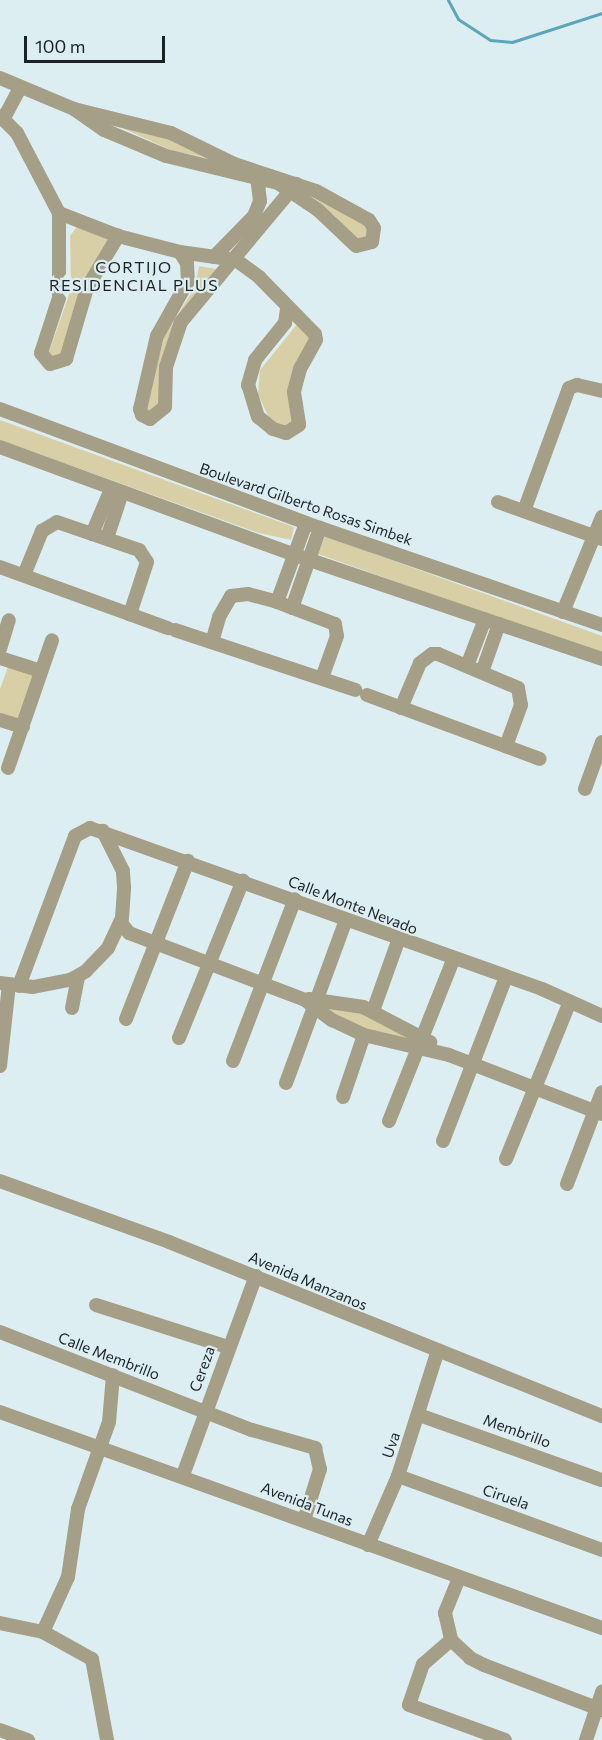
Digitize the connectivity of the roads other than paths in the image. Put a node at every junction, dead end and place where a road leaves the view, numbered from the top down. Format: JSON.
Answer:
{"nodes":[{"id":1,"x":0,"y":78,"type":"edge"},
{"id":2,"x":20,"y":88,"type":"junction"},
{"id":3,"x":75,"y":109,"type":"junction"},
{"id":4,"x":2,"y":117,"type":"edge"},
{"id":5,"x":268,"y":177,"type":"junction"},
{"id":6,"x":294,"y":188,"type":"junction"},
{"id":7,"x":59,"y":213,"type":"junction"},
{"id":8,"x":118,"y":236,"type":"junction"},
{"id":9,"x":180,"y":252,"type":"junction"},
{"id":10,"x":214,"y":257,"type":"junction"},
{"id":11,"x":236,"y":260,"type":"junction"},
{"id":12,"x":287,"y":309,"type":"junction"},
{"id":13,"x":602,"y":391,"type":"edge"},
{"id":14,"x":0,"y":410,"type":"edge"},
{"id":15,"x":0,"y":447,"type":"edge"},
{"id":16,"x":117,"y":491,"type":"junction"},
{"id":17,"x":498,"y":502,"type":"dead end"},
{"id":18,"x":524,"y":512,"type":"junction"},
{"id":19,"x":602,"y":517,"type":"edge"},
{"id":20,"x":306,"y":523,"type":"junction"},
{"id":21,"x":320,"y":528,"type":"junction"},
{"id":22,"x":92,"y":534,"type":"junction"},
{"id":23,"x":107,"y":538,"type":"junction"},
{"id":24,"x":600,"y":540,"type":"edge"},
{"id":25,"x":295,"y":555,"type":"junction"},
{"id":26,"x":309,"y":560,"type":"junction"},
{"id":27,"x":0,"y":567,"type":"edge"},
{"id":28,"x":24,"y":575,"type":"junction"},
{"id":29,"x":277,"y":602,"type":"junction"},
{"id":30,"x":292,"y":608,"type":"junction"},
{"id":31,"x":567,"y":613,"type":"junction"},
{"id":32,"x":130,"y":614,"type":"junction"},
{"id":33,"x":485,"y":619,"type":"junction"},
{"id":34,"x":9,"y":620,"type":"dead end"},
{"id":35,"x":499,"y":624,"type":"junction"},
{"id":36,"x":602,"y":625,"type":"edge"},
{"id":37,"x":52,"y":640,"type":"dead end"},
{"id":38,"x":212,"y":642,"type":"junction"},
{"id":39,"x":0,"y":649,"type":"edge"},
{"id":40,"x":0,"y":658,"type":"edge"},
{"id":41,"x":602,"y":659,"type":"edge"},
{"id":42,"x":467,"y":666,"type":"junction"},
{"id":43,"x":41,"y":671,"type":"junction"},
{"id":44,"x":482,"y":672,"type":"junction"},
{"id":45,"x":322,"y":678,"type":"junction"},
{"id":46,"x":401,"y":708,"type":"junction"},
{"id":47,"x":0,"y":720,"type":"edge"},
{"id":48,"x":23,"y":728,"type":"junction"},
{"id":49,"x":602,"y":742,"type":"edge"},
{"id":50,"x":506,"y":746,"type":"junction"},
{"id":51,"x":540,"y":759,"type":"dead end"},
{"id":52,"x":8,"y":768,"type":"dead end"},
{"id":53,"x":585,"y":789,"type":"dead end"},
{"id":54,"x":97,"y":830,"type":"junction"},
{"id":55,"x":134,"y":843,"type":"junction"},
{"id":56,"x":188,"y":861,"type":"junction"},
{"id":57,"x":123,"y":871,"type":"junction"},
{"id":58,"x":243,"y":880,"type":"junction"},
{"id":59,"x":295,"y":899,"type":"junction"},
{"id":60,"x":346,"y":920,"type":"junction"},
{"id":61,"x":122,"y":931,"type":"junction"},
{"id":62,"x":398,"y":941,"type":"junction"},
{"id":63,"x":156,"y":944,"type":"junction"},
{"id":64,"x":453,"y":960,"type":"junction"},
{"id":65,"x":210,"y":964,"type":"junction"},
{"id":66,"x":78,"y":977,"type":"junction"},
{"id":67,"x":506,"y":977,"type":"junction"},
{"id":68,"x":263,"y":984,"type":"junction"},
{"id":69,"x":9,"y":985,"type":"edge"},
{"id":70,"x":570,"y":1001,"type":"junction"},
{"id":71,"x":311,"y":1002,"type":"junction"},
{"id":72,"x":72,"y":1008,"type":"dead end"},
{"id":73,"x":373,"y":1011,"type":"junction"},
{"id":74,"x":602,"y":1016,"type":"edge"},
{"id":75,"x":126,"y":1019,"type":"dead end"},
{"id":76,"x":364,"y":1035,"type":"junction"},
{"id":77,"x":179,"y":1038,"type":"dead end"},
{"id":78,"x":422,"y":1043,"type":"junction"},
{"id":79,"x":232,"y":1061,"type":"dead end"},
{"id":80,"x":473,"y":1064,"type":"junction"},
{"id":81,"x":0,"y":1066,"type":"edge"},
{"id":82,"x":286,"y":1083,"type":"dead end"},
{"id":83,"x":536,"y":1088,"type":"junction"},
{"id":84,"x":602,"y":1092,"type":"edge"},
{"id":85,"x":343,"y":1097,"type":"dead end"},
{"id":86,"x":598,"y":1112,"type":"edge"},
{"id":87,"x":389,"y":1122,"type":"dead end"},
{"id":88,"x":443,"y":1141,"type":"dead end"},
{"id":89,"x":506,"y":1159,"type":"dead end"},
{"id":90,"x":0,"y":1180,"type":"edge"},
{"id":91,"x":567,"y":1184,"type":"dead end"},
{"id":92,"x":256,"y":1276,"type":"junction"},
{"id":93,"x":96,"y":1305,"type":"dead end"},
{"id":94,"x":0,"y":1332,"type":"edge"},
{"id":95,"x":228,"y":1347,"type":"junction"},
{"id":96,"x":437,"y":1353,"type":"junction"},
{"id":97,"x":113,"y":1375,"type":"junction"},
{"id":98,"x":205,"y":1410,"type":"junction"},
{"id":99,"x":0,"y":1412,"type":"edge"},
{"id":100,"x":419,"y":1415,"type":"junction"},
{"id":101,"x":602,"y":1416,"type":"edge"},
{"id":102,"x":100,"y":1445,"type":"junction"},
{"id":103,"x":183,"y":1474,"type":"junction"},
{"id":104,"x":398,"y":1476,"type":"junction"},
{"id":105,"x":602,"y":1480,"type":"edge"},
{"id":106,"x":303,"y":1520,"type":"junction"},
{"id":107,"x":368,"y":1545,"type":"junction"},
{"id":108,"x":602,"y":1550,"type":"edge"},
{"id":109,"x":459,"y":1578,"type":"junction"},
{"id":110,"x":0,"y":1623,"type":"edge"},
{"id":111,"x":602,"y":1628,"type":"edge"},
{"id":112,"x":43,"y":1632,"type":"junction"},
{"id":113,"x":451,"y":1640,"type":"junction"},
{"id":114,"x":602,"y":1692,"type":"edge"},
{"id":115,"x":599,"y":1709,"type":"edge"},
{"id":116,"x":8,"y":1734,"type":"edge"},
{"id":117,"x":28,"y":1740,"type":"edge"},
{"id":118,"x":107,"y":1740,"type":"edge"},
{"id":119,"x":505,"y":1740,"type":"edge"},
{"id":120,"x":586,"y":1740,"type":"edge"}],
"edges":[{"from":1,"to":2,"type":"street"},
{"from":2,"to":3,"type":"street"},
{"from":2,"to":4,"type":"street"},
{"from":3,"to":5,"type":"street"},
{"from":3,"to":5,"type":"street"},
{"from":4,"to":7,"type":"street"},
{"from":5,"to":6,"type":"street"},
{"from":5,"to":10,"type":"street"},
{"from":6,"to":6,"type":"street"},
{"from":6,"to":11,"type":"street"},
{"from":7,"to":8,"type":"street"},
{"from":7,"to":8,"type":"street"},
{"from":8,"to":9,"type":"street"},
{"from":9,"to":10,"type":"street"},
{"from":9,"to":11,"type":"street"},
{"from":10,"to":11,"type":"street"},
{"from":11,"to":12,"type":"street"},
{"from":12,"to":12,"type":"street"},
{"from":13,"to":18,"type":"street"},
{"from":14,"to":20,"type":"street","name":"Boulevard Gilberto Rosas Simbek"},
{"from":15,"to":16,"type":"street"},
{"from":16,"to":22,"type":"street"},
{"from":16,"to":23,"type":"street"},
{"from":16,"to":25,"type":"street"},
{"from":17,"to":18,"type":"street"},
{"from":18,"to":24,"type":"street"},
{"from":19,"to":24,"type":"street"},
{"from":20,"to":21,"type":"street","name":"Boulevard Gilberto Rosas Simbek"},
{"from":20,"to":25,"type":"street"},
{"from":21,"to":26,"type":"street"},
{"from":21,"to":31,"type":"street","name":"Boulevard Gilberto Rosas Simbek"},
{"from":22,"to":23,"type":"street"},
{"from":22,"to":28,"type":"street"},
{"from":23,"to":32,"type":"street"},
{"from":24,"to":31,"type":"street"},
{"from":25,"to":26,"type":"street"},
{"from":25,"to":29,"type":"street"},
{"from":26,"to":30,"type":"street"},
{"from":26,"to":33,"type":"street"},
{"from":27,"to":28,"type":"street"},
{"from":28,"to":32,"type":"street"},
{"from":29,"to":30,"type":"street"},
{"from":29,"to":38,"type":"street"},
{"from":30,"to":45,"type":"street"},
{"from":31,"to":36,"type":"street","name":"Boulevard Gilberto Rosas Simbek"},
{"from":32,"to":38,"type":"street"},
{"from":33,"to":35,"type":"street"},
{"from":33,"to":42,"type":"street"},
{"from":34,"to":39,"type":"street"},
{"from":35,"to":41,"type":"street"},
{"from":35,"to":44,"type":"street"},
{"from":37,"to":43,"type":"street"},
{"from":38,"to":45,"type":"street"},
{"from":40,"to":43,"type":"street"},
{"from":42,"to":44,"type":"street"},
{"from":42,"to":46,"type":"street"},
{"from":43,"to":48,"type":"street"},
{"from":44,"to":50,"type":"street"},
{"from":45,"to":46,"type":"street"},
{"from":46,"to":50,"type":"street"},
{"from":47,"to":48,"type":"street"},
{"from":48,"to":52,"type":"street"},
{"from":49,"to":53,"type":"street"},
{"from":50,"to":51,"type":"street"},
{"from":54,"to":55,"type":"street","name":"Calle Monte Nevado"},
{"from":54,"to":57,"type":"street"},
{"from":54,"to":69,"type":"street"},
{"from":55,"to":56,"type":"street","name":"Calle Monte Nevado"},
{"from":55,"to":57,"type":"street"},
{"from":56,"to":58,"type":"street","name":"Calle Monte Nevado"},
{"from":56,"to":63,"type":"street"},
{"from":57,"to":61,"type":"street"},
{"from":58,"to":59,"type":"street","name":"Calle Monte Nevado"},
{"from":58,"to":65,"type":"street"},
{"from":59,"to":60,"type":"street","name":"Calle Monte Nevado"},
{"from":59,"to":68,"type":"street"},
{"from":60,"to":62,"type":"street","name":"Calle Monte Nevado"},
{"from":60,"to":71,"type":"street"},
{"from":61,"to":63,"type":"street"},
{"from":61,"to":66,"type":"street"},
{"from":62,"to":64,"type":"street","name":"Calle Monte Nevado"},
{"from":62,"to":73,"type":"street"},
{"from":63,"to":65,"type":"street"},
{"from":63,"to":75,"type":"street"},
{"from":64,"to":67,"type":"street","name":"Calle Monte Nevado"},
{"from":64,"to":78,"type":"street"},
{"from":65,"to":68,"type":"street"},
{"from":65,"to":77,"type":"street"},
{"from":66,"to":69,"type":"street"},
{"from":66,"to":72,"type":"street"},
{"from":67,"to":70,"type":"street","name":"Calle Monte Nevado"},
{"from":67,"to":80,"type":"street"},
{"from":68,"to":71,"type":"street"},
{"from":68,"to":79,"type":"street"},
{"from":69,"to":81,"type":"street"},
{"from":70,"to":74,"type":"street","name":"Calle Monte Nevado"},
{"from":70,"to":83,"type":"street"},
{"from":71,"to":73,"type":"street"},
{"from":71,"to":76,"type":"street"},
{"from":71,"to":82,"type":"street"},
{"from":73,"to":78,"type":"street"},
{"from":76,"to":78,"type":"street"},
{"from":76,"to":85,"type":"street"},
{"from":78,"to":80,"type":"street"},
{"from":78,"to":87,"type":"street"},
{"from":80,"to":83,"type":"street"},
{"from":80,"to":88,"type":"street"},
{"from":83,"to":86,"type":"street"},
{"from":83,"to":89,"type":"street"},
{"from":84,"to":86,"type":"street"},
{"from":86,"to":91,"type":"street"},
{"from":90,"to":92,"type":"street","name":"Avenida Manzanos"},
{"from":92,"to":95,"type":"street","name":"Cereza"},
{"from":92,"to":96,"type":"street","name":"Avenida Manzanos"},
{"from":93,"to":95,"type":"street"},
{"from":94,"to":97,"type":"street","name":"Calle Membrillo"},
{"from":95,"to":98,"type":"street","name":"Cereza"},
{"from":96,"to":100,"type":"street","name":"Uva"},
{"from":96,"to":101,"type":"street","name":"Avenida Manzanos"},
{"from":97,"to":98,"type":"street","name":"Calle Membrillo"},
{"from":97,"to":102,"type":"street"},
{"from":98,"to":103,"type":"street","name":"Cereza"},
{"from":98,"to":106,"type":"street"},
{"from":99,"to":102,"type":"street","name":"Avenida Tunas"},
{"from":100,"to":104,"type":"street","name":"Uva"},
{"from":100,"to":105,"type":"street","name":"Membrillo"},
{"from":102,"to":103,"type":"street","name":"Avenida Tunas"},
{"from":102,"to":112,"type":"street"},
{"from":103,"to":106,"type":"street","name":"Avenida Tunas"},
{"from":104,"to":107,"type":"street","name":"Uva"},
{"from":104,"to":108,"type":"street","name":"Ciruela"},
{"from":106,"to":107,"type":"street","name":"Avenida Tunas"},
{"from":107,"to":109,"type":"street","name":"Avenida Tunas"},
{"from":109,"to":111,"type":"street","name":"Avenida Tunas"},
{"from":109,"to":113,"type":"street"},
{"from":110,"to":112,"type":"street"},
{"from":112,"to":118,"type":"street"},
{"from":113,"to":115,"type":"street"},
{"from":113,"to":119,"type":"street"},
{"from":114,"to":115,"type":"street"},
{"from":115,"to":120,"type":"street"},
{"from":116,"to":117,"type":"street"}]}
